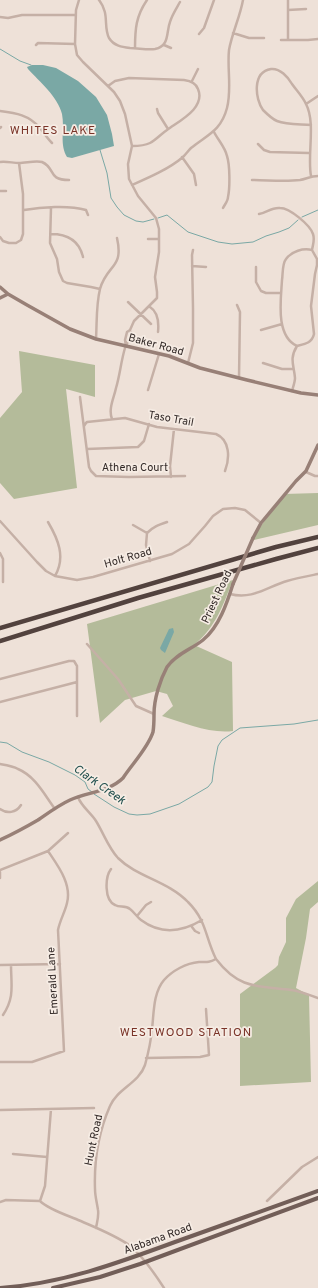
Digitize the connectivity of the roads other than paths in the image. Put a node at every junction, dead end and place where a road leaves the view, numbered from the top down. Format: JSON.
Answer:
{"nodes":[{"id":1,"x":79,"y":0,"type":"edge"},
{"id":2,"x":147,"y":0,"type":"edge"},
{"id":3,"x":214,"y":0,"type":"edge"},
{"id":4,"x":243,"y":0,"type":"edge"},
{"id":5,"x":288,"y":0,"type":"edge"},
{"id":6,"x":102,"y":1,"type":"edge"},
{"id":7,"x":180,"y":2,"type":"dead end"},
{"id":8,"x":288,"y":10,"type":"junction"},
{"id":9,"x":306,"y":10,"type":"dead end"},
{"id":10,"x":76,"y":15,"type":"junction"},
{"id":11,"x":0,"y":17,"type":"edge"},
{"id":12,"x":233,"y":33,"type":"junction"},
{"id":13,"x":199,"y":34,"type":"dead end"},
{"id":14,"x":264,"y":38,"type":"dead end"},
{"id":15,"x":318,"y":39,"type":"edge"},
{"id":16,"x":281,"y":40,"type":"dead end"},
{"id":17,"x":288,"y":40,"type":"junction"},
{"id":18,"x":75,"y":44,"type":"junction"},
{"id":19,"x":164,"y":44,"type":"junction"},
{"id":20,"x":36,"y":45,"type":"dead end"},
{"id":21,"x":135,"y":48,"type":"junction"},
{"id":22,"x":171,"y":48,"type":"dead end"},
{"id":23,"x":198,"y":69,"type":"dead end"},
{"id":24,"x":192,"y":81,"type":"junction"},
{"id":25,"x":108,"y":86,"type":"junction"},
{"id":26,"x":318,"y":96,"type":"edge"},
{"id":27,"x":306,"y":104,"type":"junction"},
{"id":28,"x":157,"y":109,"type":"dead end"},
{"id":29,"x":0,"y":110,"type":"edge"},
{"id":30,"x":311,"y":125,"type":"junction"},
{"id":31,"x":168,"y":129,"type":"junction"},
{"id":32,"x":214,"y":132,"type":"junction"},
{"id":33,"x":52,"y":143,"type":"dead end"},
{"id":34,"x":258,"y":144,"type":"dead end"},
{"id":35,"x":132,"y":146,"type":"junction"},
{"id":36,"x":310,"y":153,"type":"junction"},
{"id":37,"x":182,"y":157,"type":"junction"},
{"id":38,"x":0,"y":162,"type":"edge"},
{"id":39,"x":19,"y":163,"type":"junction"},
{"id":40,"x":311,"y":176,"type":"junction"},
{"id":41,"x":318,"y":176,"type":"edge"},
{"id":42,"x":69,"y":180,"type":"dead end"},
{"id":43,"x":252,"y":180,"type":"dead end"},
{"id":44,"x":132,"y":185,"type":"junction"},
{"id":45,"x":196,"y":185,"type":"dead end"},
{"id":46,"x":0,"y":191,"type":"edge"},
{"id":47,"x":6,"y":191,"type":"dead end"},
{"id":48,"x":51,"y":208,"type":"junction"},
{"id":49,"x":223,"y":208,"type":"dead end"},
{"id":50,"x":24,"y":210,"type":"junction"},
{"id":51,"x":259,"y":214,"type":"dead end"},
{"id":52,"x":88,"y":215,"type":"dead end"},
{"id":53,"x":51,"y":234,"type":"junction"},
{"id":54,"x":0,"y":237,"type":"edge"},
{"id":55,"x":117,"y":238,"type":"dead end"},
{"id":56,"x":148,"y":239,"type":"dead end"},
{"id":57,"x":159,"y":239,"type":"junction"},
{"id":58,"x":193,"y":250,"type":"dead end"},
{"id":59,"x":312,"y":250,"type":"junction"},
{"id":60,"x":83,"y":257,"type":"dead end"},
{"id":61,"x":192,"y":266,"type":"junction"},
{"id":62,"x":206,"y":267,"type":"dead end"},
{"id":63,"x":256,"y":267,"type":"dead end"},
{"id":64,"x":0,"y":286,"type":"edge"},
{"id":65,"x":100,"y":289,"type":"junction"},
{"id":66,"x":281,"y":293,"type":"junction"},
{"id":67,"x":8,"y":294,"type":"junction"},
{"id":68,"x":0,"y":298,"type":"edge"},
{"id":69,"x":128,"y":302,"type":"dead end"},
{"id":70,"x":237,"y":305,"type":"dead end"},
{"id":71,"x":150,"y":307,"type":"junction"},
{"id":72,"x":141,"y":315,"type":"junction"},
{"id":73,"x":151,"y":324,"type":"dead end"},
{"id":74,"x":282,"y":324,"type":"junction"},
{"id":75,"x":261,"y":330,"type":"dead end"},
{"id":76,"x":158,"y":332,"type":"dead end"},
{"id":77,"x":96,"y":339,"type":"junction"},
{"id":78,"x":126,"y":346,"type":"junction"},
{"id":79,"x":297,"y":346,"type":"junction"},
{"id":80,"x":160,"y":354,"type":"junction"},
{"id":81,"x":188,"y":363,"type":"junction"},
{"id":82,"x":264,"y":363,"type":"dead end"},
{"id":83,"x":293,"y":369,"type":"junction"},
{"id":84,"x":239,"y":378,"type":"junction"},
{"id":85,"x":148,"y":390,"type":"dead end"},
{"id":86,"x":292,"y":391,"type":"junction"},
{"id":87,"x":318,"y":395,"type":"edge"},
{"id":88,"x":80,"y":396,"type":"dead end"},
{"id":89,"x":112,"y":419,"type":"junction"},
{"id":90,"x":149,"y":424,"type":"junction"},
{"id":91,"x":84,"y":426,"type":"junction"},
{"id":92,"x":174,"y":429,"type":"junction"},
{"id":93,"x":318,"y":445,"type":"edge"},
{"id":94,"x":87,"y":449,"type":"junction"},
{"id":95,"x":225,"y":471,"type":"dead end"},
{"id":96,"x":306,"y":472,"type":"junction"},
{"id":97,"x":171,"y":476,"type":"junction"},
{"id":98,"x":185,"y":476,"type":"dead end"},
{"id":99,"x":318,"y":476,"type":"edge"},
{"id":100,"x":0,"y":521,"type":"edge"},
{"id":101,"x":48,"y":522,"type":"dead end"},
{"id":102,"x":167,"y":522,"type":"dead end"},
{"id":103,"x":262,"y":523,"type":"junction"},
{"id":104,"x":133,"y":525,"type":"dead end"},
{"id":105,"x":146,"y":533,"type":"junction"},
{"id":106,"x":318,"y":538,"type":"edge"},
{"id":107,"x":318,"y":548,"type":"edge"},
{"id":108,"x":0,"y":553,"type":"edge"},
{"id":109,"x":150,"y":560,"type":"junction"},
{"id":110,"x":318,"y":574,"type":"edge"},
{"id":111,"x":55,"y":576,"type":"junction"},
{"id":112,"x":3,"y":582,"type":"dead end"},
{"id":113,"x":230,"y":594,"type":"junction"},
{"id":114,"x":0,"y":628,"type":"edge"},
{"id":115,"x":0,"y":641,"type":"edge"},
{"id":116,"x":87,"y":644,"type":"dead end"},
{"id":117,"x":0,"y":679,"type":"edge"},
{"id":118,"x":77,"y":682,"type":"junction"},
{"id":119,"x":0,"y":702,"type":"edge"},
{"id":120,"x":154,"y":714,"type":"junction"},
{"id":121,"x":77,"y":716,"type":"dead end"},
{"id":122,"x":0,"y":764,"type":"edge"},
{"id":123,"x":78,"y":797,"type":"junction"},
{"id":124,"x":21,"y":805,"type":"dead end"},
{"id":125,"x":0,"y":809,"type":"edge"},
{"id":126,"x":55,"y":809,"type":"junction"},
{"id":127,"x":68,"y":833,"type":"dead end"},
{"id":128,"x":0,"y":840,"type":"edge"},
{"id":129,"x":48,"y":851,"type":"junction"},
{"id":130,"x":110,"y":869,"type":"dead end"},
{"id":131,"x":0,"y":871,"type":"edge"},
{"id":132,"x":0,"y":878,"type":"edge"},
{"id":133,"x":151,"y":902,"type":"dead end"},
{"id":134,"x":137,"y":916,"type":"junction"},
{"id":135,"x":202,"y":920,"type":"junction"},
{"id":136,"x":192,"y":927,"type":"junction"},
{"id":137,"x":199,"y":933,"type":"dead end"},
{"id":138,"x":216,"y":959,"type":"junction"},
{"id":139,"x":60,"y":964,"type":"junction"},
{"id":140,"x":0,"y":965,"type":"edge"},
{"id":141,"x":11,"y":965,"type":"junction"},
{"id":142,"x":318,"y":998,"type":"edge"},
{"id":143,"x":206,"y":1009,"type":"dead end"},
{"id":144,"x":3,"y":1015,"type":"dead end"},
{"id":145,"x":146,"y":1058,"type":"junction"},
{"id":146,"x":0,"y":1062,"type":"edge"},
{"id":147,"x":94,"y":1108,"type":"dead end"},
{"id":148,"x":51,"y":1109,"type":"junction"},
{"id":149,"x":0,"y":1110,"type":"edge"},
{"id":150,"x":13,"y":1154,"type":"dead end"},
{"id":151,"x":47,"y":1157,"type":"junction"},
{"id":152,"x":318,"y":1157,"type":"edge"},
{"id":153,"x":318,"y":1191,"type":"edge"},
{"id":154,"x":318,"y":1198,"type":"edge"},
{"id":155,"x":40,"y":1201,"type":"junction"},
{"id":156,"x":267,"y":1201,"type":"dead end"},
{"id":157,"x":0,"y":1202,"type":"edge"},
{"id":158,"x":96,"y":1228,"type":"junction"},
{"id":159,"x":140,"y":1256,"type":"junction"},
{"id":160,"x":144,"y":1262,"type":"junction"},
{"id":161,"x":0,"y":1288,"type":"edge"},
{"id":162,"x":53,"y":1288,"type":"edge"},
{"id":163,"x":164,"y":1288,"type":"edge"}],
"edges":[{"from":1,"to":10,"type":"street"},
{"from":2,"to":21,"type":"street"},
{"from":3,"to":13,"type":"street"},
{"from":4,"to":12,"type":"street"},
{"from":5,"to":8,"type":"street"},
{"from":6,"to":21,"type":"street"},
{"from":7,"to":19,"type":"street"},
{"from":8,"to":9,"type":"street"},
{"from":8,"to":17,"type":"street"},
{"from":10,"to":11,"type":"street"},
{"from":10,"to":18,"type":"street"},
{"from":12,"to":14,"type":"street"},
{"from":12,"to":32,"type":"street"},
{"from":15,"to":17,"type":"street"},
{"from":16,"to":17,"type":"street"},
{"from":18,"to":20,"type":"street"},
{"from":18,"to":25,"type":"street"},
{"from":19,"to":21,"type":"street"},
{"from":19,"to":22,"type":"street"},
{"from":23,"to":24,"type":"street"},
{"from":24,"to":25,"type":"street"},
{"from":24,"to":31,"type":"street"},
{"from":25,"to":35,"type":"street"},
{"from":26,"to":27,"type":"street"},
{"from":27,"to":30,"type":"street"},
{"from":27,"to":30,"type":"street"},
{"from":28,"to":31,"type":"street"},
{"from":29,"to":33,"type":"street"},
{"from":30,"to":36,"type":"street"},
{"from":31,"to":35,"type":"street"},
{"from":32,"to":37,"type":"street"},
{"from":32,"to":49,"type":"street"},
{"from":34,"to":36,"type":"street"},
{"from":35,"to":44,"type":"street"},
{"from":36,"to":40,"type":"street"},
{"from":37,"to":44,"type":"street"},
{"from":37,"to":45,"type":"street"},
{"from":38,"to":39,"type":"street"},
{"from":39,"to":42,"type":"street"},
{"from":39,"to":50,"type":"street"},
{"from":40,"to":41,"type":"street"},
{"from":40,"to":43,"type":"street"},
{"from":44,"to":57,"type":"street"},
{"from":46,"to":47,"type":"street"},
{"from":48,"to":50,"type":"street"},
{"from":48,"to":52,"type":"street"},
{"from":48,"to":53,"type":"street"},
{"from":50,"to":54,"type":"street"},
{"from":51,"to":59,"type":"street"},
{"from":53,"to":60,"type":"street"},
{"from":53,"to":65,"type":"street"},
{"from":55,"to":65,"type":"street"},
{"from":56,"to":57,"type":"street"},
{"from":57,"to":71,"type":"street"},
{"from":58,"to":61,"type":"street"},
{"from":59,"to":66,"type":"street"},
{"from":59,"to":79,"type":"street"},
{"from":61,"to":62,"type":"street"},
{"from":61,"to":81,"type":"street"},
{"from":63,"to":66,"type":"street"},
{"from":64,"to":67,"type":"street","name":"Baker Road"},
{"from":65,"to":77,"type":"street"},
{"from":66,"to":74,"type":"street"},
{"from":67,"to":68,"type":"street"},
{"from":67,"to":77,"type":"street","name":"Baker Road"},
{"from":69,"to":72,"type":"street"},
{"from":70,"to":84,"type":"street"},
{"from":71,"to":72,"type":"street"},
{"from":71,"to":76,"type":"street"},
{"from":72,"to":73,"type":"street"},
{"from":72,"to":78,"type":"street"},
{"from":74,"to":75,"type":"street"},
{"from":74,"to":79,"type":"street"},
{"from":77,"to":78,"type":"street","name":"Baker Road"},
{"from":78,"to":80,"type":"street","name":"Baker Road"},
{"from":78,"to":89,"type":"street"},
{"from":79,"to":83,"type":"street"},
{"from":80,"to":81,"type":"street","name":"Baker Road"},
{"from":80,"to":85,"type":"street"},
{"from":81,"to":84,"type":"street","name":"Baker Road"},
{"from":82,"to":83,"type":"street"},
{"from":83,"to":86,"type":"street"},
{"from":84,"to":86,"type":"street","name":"Baker Road"},
{"from":86,"to":87,"type":"street","name":"Baker Road"},
{"from":88,"to":91,"type":"street","name":"Athena Court"},
{"from":89,"to":90,"type":"street","name":"Taso Trail"},
{"from":89,"to":91,"type":"street","name":"Taso Trail"},
{"from":90,"to":92,"type":"street","name":"Taso Trail"},
{"from":90,"to":94,"type":"street"},
{"from":91,"to":94,"type":"street","name":"Athena Court"},
{"from":92,"to":95,"type":"street","name":"Taso Trail"},
{"from":92,"to":97,"type":"street"},
{"from":93,"to":96,"type":"street","name":"Priest Road"},
{"from":94,"to":97,"type":"street","name":"Athena Court"},
{"from":96,"to":99,"type":"street"},
{"from":96,"to":103,"type":"street","name":"Priest Road"},
{"from":97,"to":98,"type":"street","name":"Athena Court"},
{"from":100,"to":111,"type":"street","name":"Holt Road"},
{"from":101,"to":111,"type":"street"},
{"from":102,"to":105,"type":"street"},
{"from":103,"to":109,"type":"street","name":"Holt Road"},
{"from":103,"to":113,"type":"street","name":"Priest Road","bridge":true},
{"from":104,"to":105,"type":"street"},
{"from":105,"to":109,"type":"street"},
{"from":106,"to":114,"type":"highway"},
{"from":107,"to":115,"type":"highway"},
{"from":108,"to":112,"type":"street"},
{"from":109,"to":111,"type":"street","name":"Holt Road"},
{"from":110,"to":113,"type":"street"},
{"from":113,"to":120,"type":"street","name":"Priest Road"},
{"from":116,"to":120,"type":"street"},
{"from":117,"to":118,"type":"street"},
{"from":118,"to":119,"type":"street"},
{"from":118,"to":121,"type":"street"},
{"from":120,"to":123,"type":"street","name":"Priest Road"},
{"from":122,"to":126,"type":"street"},
{"from":123,"to":126,"type":"street","name":"Priest Road"},
{"from":123,"to":135,"type":"street"},
{"from":124,"to":125,"type":"street"},
{"from":126,"to":128,"type":"street","name":"Priest Road"},
{"from":127,"to":129,"type":"street"},
{"from":129,"to":131,"type":"street"},
{"from":129,"to":139,"type":"street","name":"Emerald Lane"},
{"from":130,"to":134,"type":"street"},
{"from":131,"to":132,"type":"street"},
{"from":133,"to":134,"type":"street"},
{"from":134,"to":136,"type":"street"},
{"from":135,"to":136,"type":"street"},
{"from":135,"to":138,"type":"street"},
{"from":136,"to":137,"type":"street"},
{"from":138,"to":142,"type":"street"},
{"from":138,"to":145,"type":"street","name":"Hunt Road"},
{"from":139,"to":141,"type":"street"},
{"from":139,"to":146,"type":"street","name":"Emerald Lane"},
{"from":140,"to":141,"type":"street"},
{"from":141,"to":144,"type":"street"},
{"from":143,"to":145,"type":"street"},
{"from":145,"to":158,"type":"street","name":"Hunt Road"},
{"from":147,"to":148,"type":"street"},
{"from":148,"to":149,"type":"street"},
{"from":148,"to":151,"type":"street"},
{"from":150,"to":151,"type":"street"},
{"from":151,"to":155,"type":"street"},
{"from":152,"to":156,"type":"street"},
{"from":153,"to":159,"type":"main road","name":"Alabama Road"},
{"from":154,"to":160,"type":"main road","name":"Alabama Road"},
{"from":155,"to":157,"type":"street"},
{"from":155,"to":158,"type":"street"},
{"from":158,"to":159,"type":"street"},
{"from":159,"to":160,"type":"street"},
{"from":159,"to":161,"type":"main road","name":"Alabama Road"},
{"from":160,"to":162,"type":"main road","name":"Alabama Road"},
{"from":160,"to":163,"type":"street"}]}
